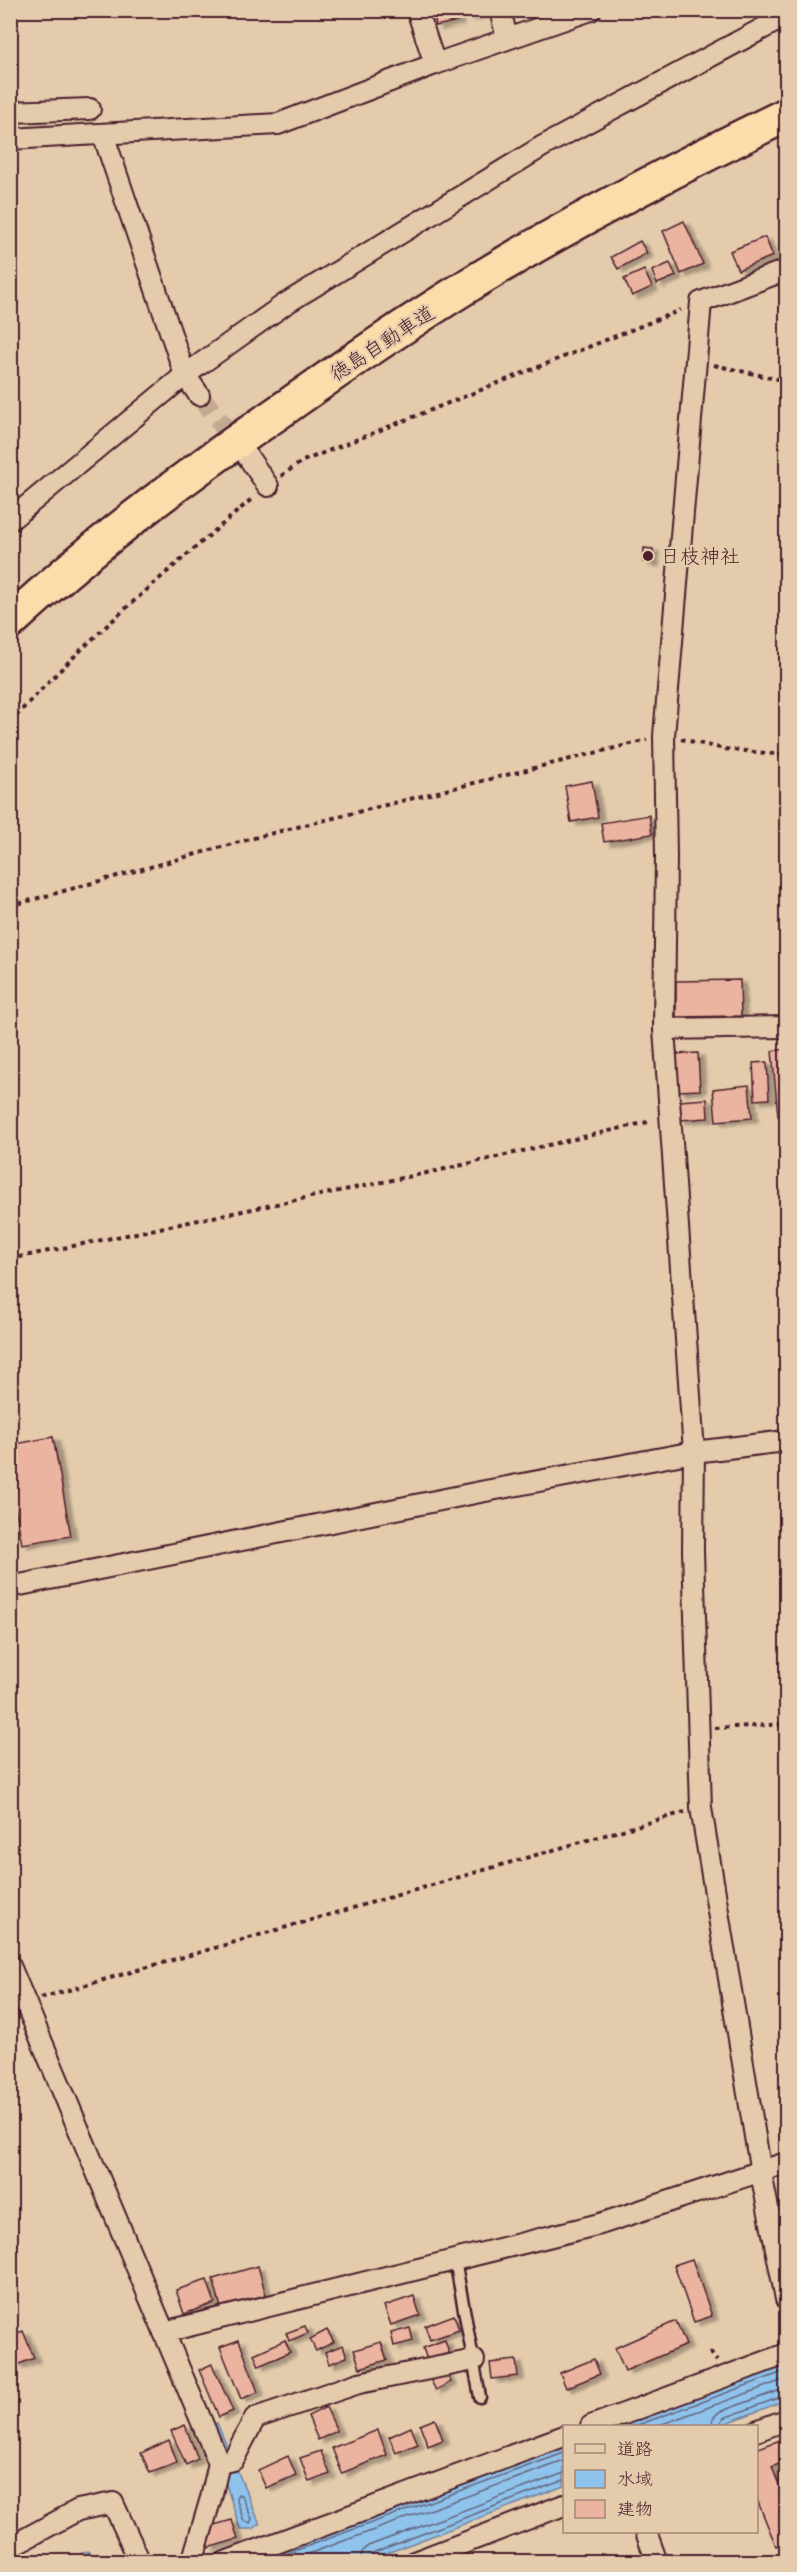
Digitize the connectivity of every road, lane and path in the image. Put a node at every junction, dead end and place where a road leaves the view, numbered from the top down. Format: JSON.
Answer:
{"nodes":[{"id":1,"x":417,"y":10,"type":"edge"},
{"id":2,"x":501,"y":10,"type":"edge"},
{"id":3,"x":591,"y":10,"type":"edge"},
{"id":4,"x":786,"y":16,"type":"edge"},
{"id":5,"x":507,"y":38,"type":"junction"},
{"id":6,"x":435,"y":64,"type":"junction"},
{"id":7,"x":90,"y":109,"type":"dead end"},
{"id":8,"x":10,"y":112,"type":"edge"},
{"id":9,"x":786,"y":115,"type":"edge"},
{"id":10,"x":104,"y":134,"type":"junction"},
{"id":11,"x":10,"y":139,"type":"edge"},
{"id":12,"x":786,"y":270,"type":"edge"},
{"id":13,"x":701,"y":302,"type":"junction"},
{"id":14,"x":696,"y":361,"type":"junction"},
{"id":15,"x":185,"y":375,"type":"junction"},
{"id":16,"x":786,"y":381,"type":"edge"},
{"id":17,"x":199,"y":395,"type":"tunnel mouth"},
{"id":18,"x":248,"y":457,"type":"tunnel mouth"},
{"id":19,"x":268,"y":486,"type":"junction"},
{"id":20,"x":10,"y":520,"type":"edge"},
{"id":21,"x":17,"y":612,"type":"edge"},
{"id":22,"x":10,"y":629,"type":"edge"},
{"id":23,"x":10,"y":723,"type":"edge"},
{"id":24,"x":664,"y":736,"type":"junction"},
{"id":25,"x":786,"y":755,"type":"edge"},
{"id":26,"x":10,"y":906,"type":"edge"},
{"id":27,"x":786,"y":1027,"type":"edge"},
{"id":28,"x":664,"y":1029,"type":"junction"},
{"id":29,"x":670,"y":1117,"type":"junction"},
{"id":30,"x":10,"y":1259,"type":"edge"},
{"id":31,"x":786,"y":1440,"type":"edge"},
{"id":32,"x":694,"y":1452,"type":"junction"},
{"id":33,"x":10,"y":1587,"type":"edge"},
{"id":34,"x":786,"y":1724,"type":"edge"},
{"id":35,"x":697,"y":1729,"type":"junction"},
{"id":36,"x":701,"y":1808,"type":"junction"},
{"id":37,"x":10,"y":1966,"type":"edge"},
{"id":38,"x":26,"y":2002,"type":"junction"},
{"id":39,"x":786,"y":2163,"type":"edge"},
{"id":40,"x":761,"y":2172,"type":"junction"},
{"id":41,"x":455,"y":2259,"type":"junction"},
{"id":42,"x":786,"y":2299,"type":"edge"},
{"id":43,"x":164,"y":2331,"type":"junction"},
{"id":44,"x":786,"y":2354,"type":"edge"},
{"id":45,"x":474,"y":2360,"type":"junction"},
{"id":46,"x":480,"y":2397,"type":"dead end"},
{"id":47,"x":786,"y":2420,"type":"edge"},
{"id":48,"x":596,"y":2425,"type":"edge"},
{"id":49,"x":758,"y":2431,"type":"edge"},
{"id":50,"x":563,"y":2436,"type":"edge"},
{"id":51,"x":219,"y":2463,"type":"junction"},
{"id":52,"x":563,"y":2505,"type":"edge"},
{"id":53,"x":646,"y":2533,"type":"edge"},
{"id":54,"x":10,"y":2547,"type":"edge"},
{"id":55,"x":140,"y":2562,"type":"edge"},
{"id":56,"x":192,"y":2562,"type":"edge"},
{"id":57,"x":225,"y":2562,"type":"edge"},
{"id":58,"x":414,"y":2562,"type":"edge"},
{"id":59,"x":657,"y":2562,"type":"edge"}],
"edges":[{"from":1,"to":6,"type":"street"},
{"from":2,"to":5,"type":"street"},
{"from":3,"to":5,"type":"street"},
{"from":4,"to":15,"type":"street"},
{"from":5,"to":6,"type":"street"},
{"from":6,"to":10,"type":"street"},
{"from":7,"to":8,"type":"street"},
{"from":9,"to":21,"type":"highway","name":"徳島自動車道"},
{"from":10,"to":11,"type":"street"},
{"from":10,"to":15,"type":"street"},
{"from":12,"to":13,"type":"street"},
{"from":13,"to":14,"type":"street"},
{"from":13,"to":19,"type":"path"},
{"from":14,"to":16,"type":"path"},
{"from":14,"to":24,"type":"street"},
{"from":15,"to":17,"type":"street"},
{"from":15,"to":20,"type":"street"},
{"from":18,"to":19,"type":"street"},
{"from":19,"to":23,"type":"path"},
{"from":21,"to":22,"type":"highway","name":"徳島自動車道"},
{"from":24,"to":25,"type":"path"},
{"from":24,"to":26,"type":"path"},
{"from":24,"to":28,"type":"street"},
{"from":27,"to":28,"type":"street"},
{"from":28,"to":29,"type":"street"},
{"from":29,"to":30,"type":"path"},
{"from":29,"to":32,"type":"street"},
{"from":31,"to":32,"type":"street"},
{"from":32,"to":33,"type":"street"},
{"from":32,"to":35,"type":"street"},
{"from":34,"to":35,"type":"path"},
{"from":35,"to":36,"type":"street"},
{"from":36,"to":38,"type":"path"},
{"from":36,"to":40,"type":"street"},
{"from":37,"to":38,"type":"street"},
{"from":38,"to":43,"type":"street"},
{"from":39,"to":40,"type":"street"},
{"from":40,"to":41,"type":"street"},
{"from":40,"to":42,"type":"street"},
{"from":41,"to":43,"type":"street"},
{"from":41,"to":45,"type":"lane"},
{"from":43,"to":51,"type":"street"},
{"from":44,"to":48,"type":"street"},
{"from":45,"to":46,"type":"lane"},
{"from":45,"to":51,"type":"street"},
{"from":47,"to":49,"type":"street"},
{"from":50,"to":57,"type":"street"},
{"from":51,"to":56,"type":"street"},
{"from":52,"to":58,"type":"street"},
{"from":53,"to":59,"type":"street"},
{"from":54,"to":55,"type":"street"}]}
